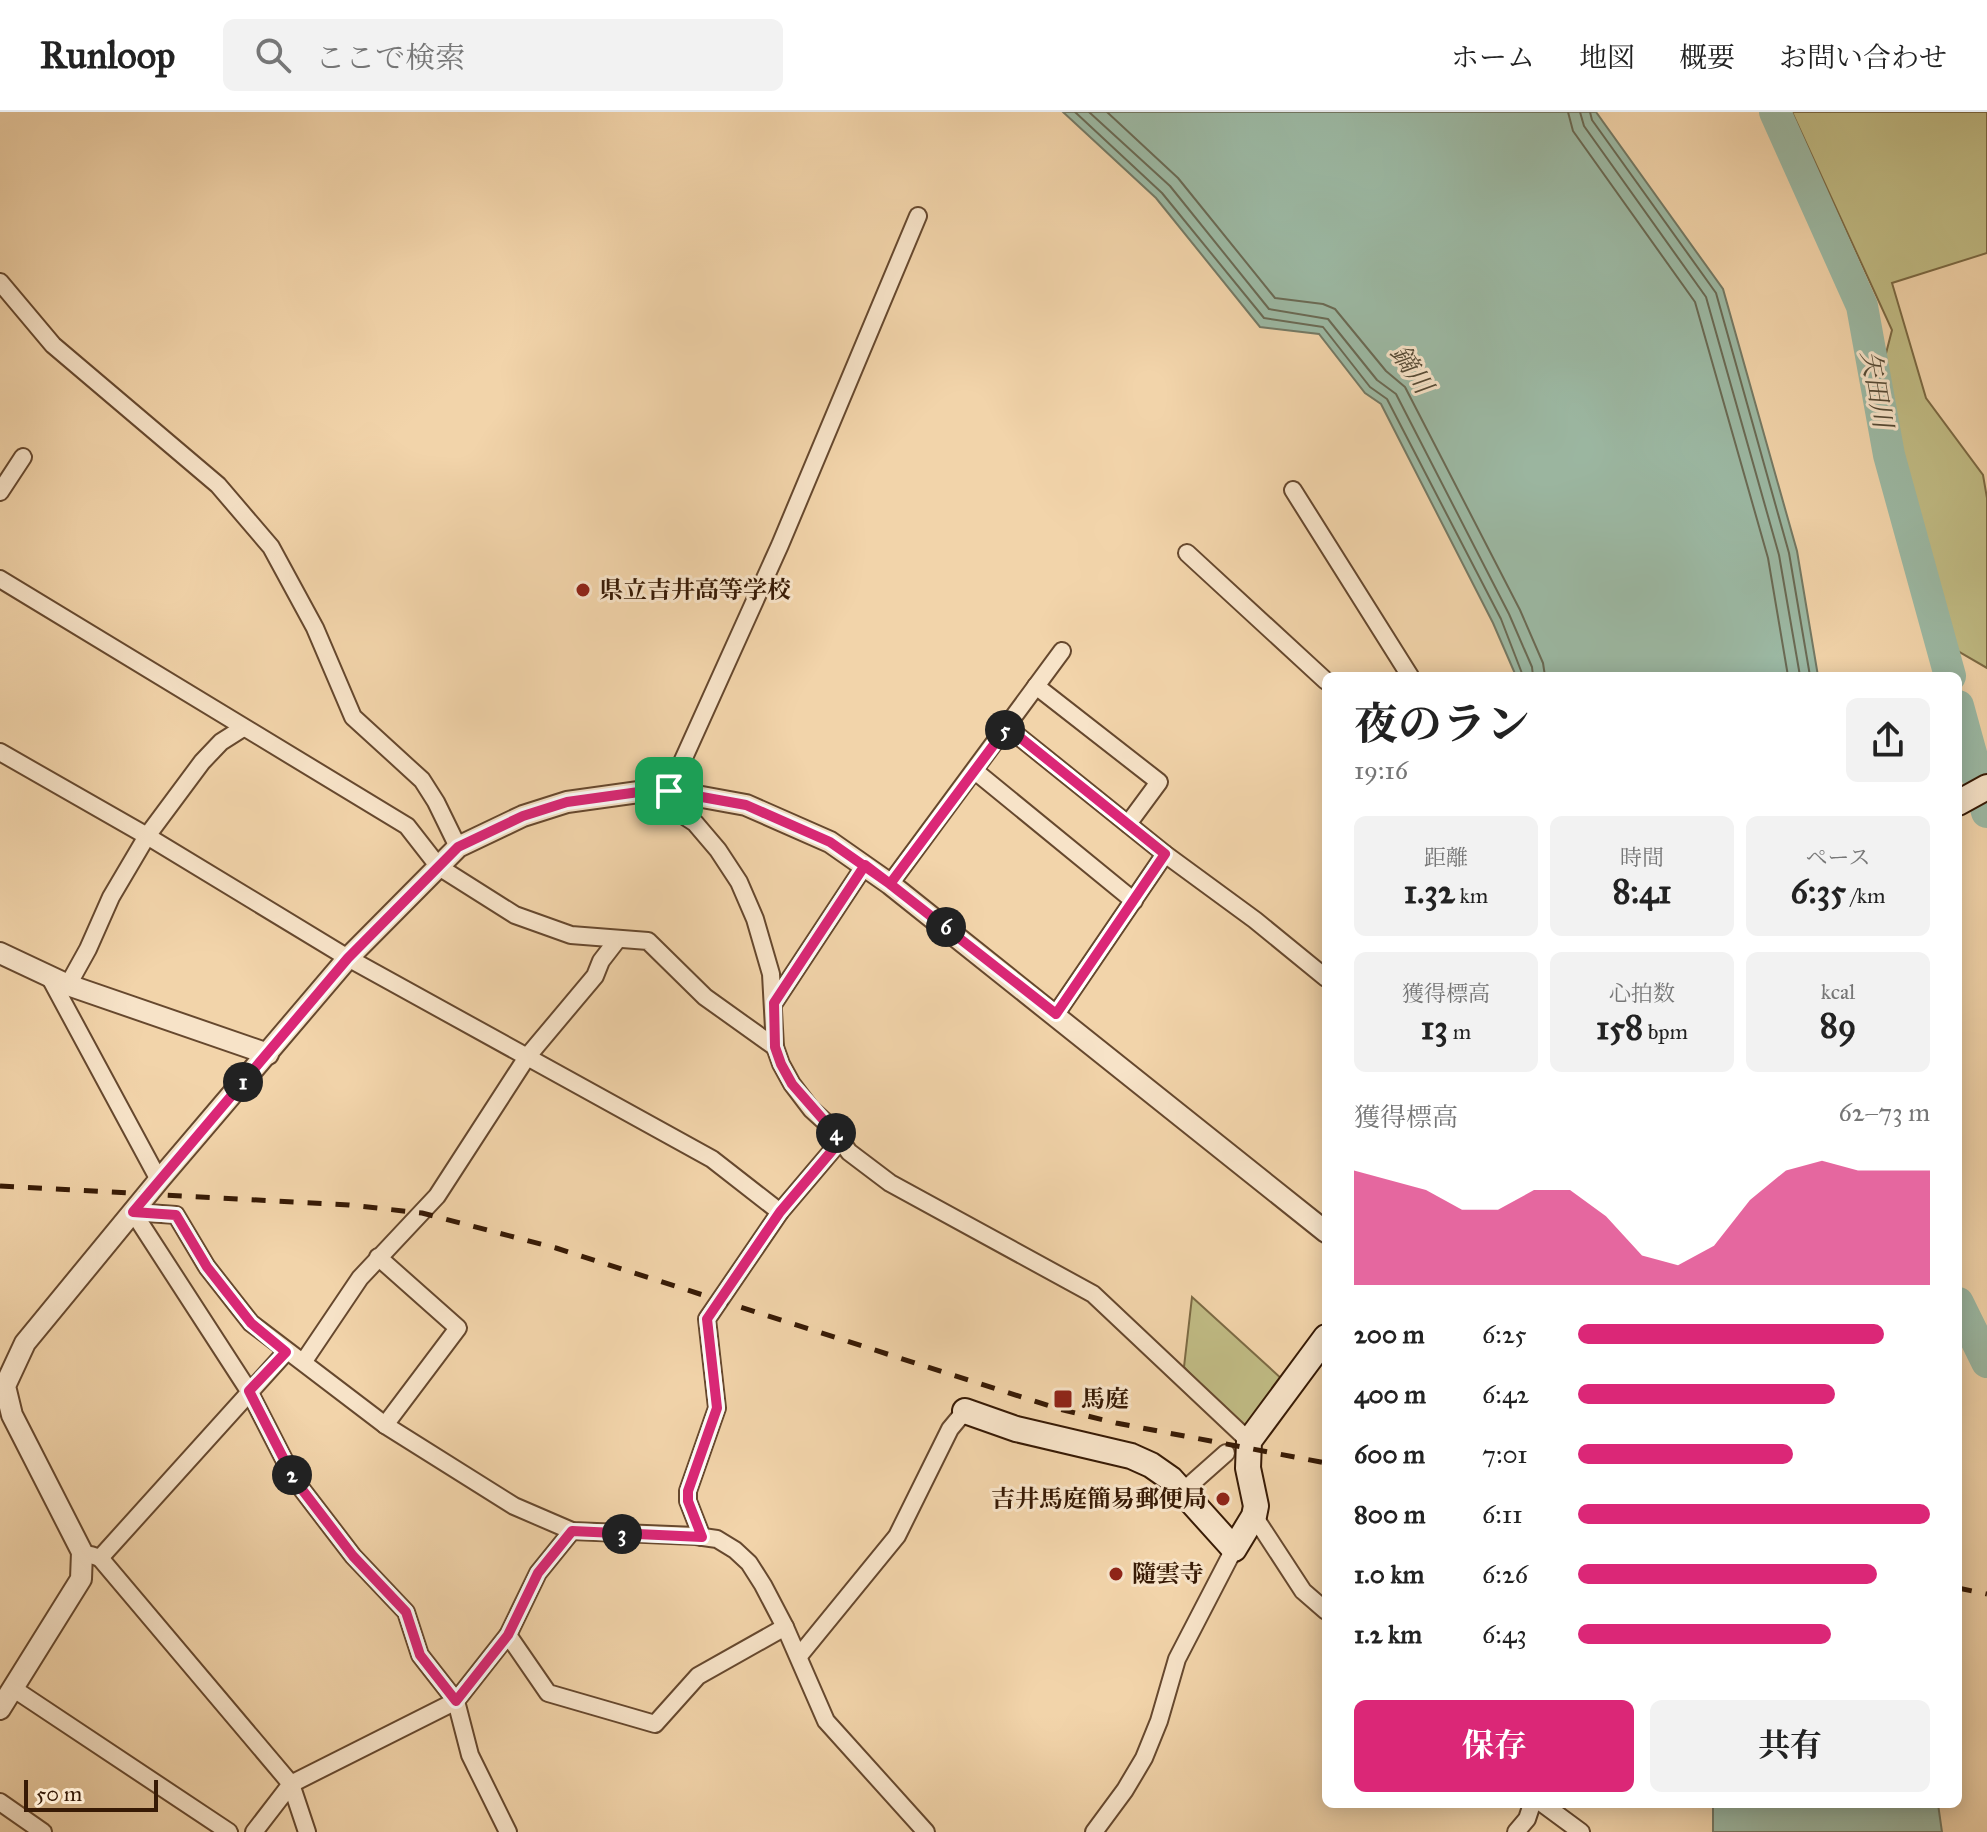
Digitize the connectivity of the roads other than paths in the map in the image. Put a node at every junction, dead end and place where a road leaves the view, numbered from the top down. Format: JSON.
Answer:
{"nodes":[{"id":1,"x":918,"y":216,"type":"dead end"},
{"id":2,"x":0,"y":282,"type":"edge"},
{"id":3,"x":23,"y":457,"type":"dead end"},
{"id":4,"x":1293,"y":490,"type":"dead end"},
{"id":5,"x":0,"y":492,"type":"edge"},
{"id":6,"x":1187,"y":553,"type":"dead end"},
{"id":7,"x":0,"y":579,"type":"edge"},
{"id":8,"x":1062,"y":651,"type":"dead end"},
{"id":9,"x":1407,"y":672,"type":"edge"},
{"id":10,"x":1322,"y":677,"type":"edge"},
{"id":11,"x":1036,"y":686,"type":"junction"},
{"id":12,"x":1007,"y":727,"type":"junction"},
{"id":13,"x":243,"y":728,"type":"junction"},
{"id":14,"x":0,"y":752,"type":"edge"},
{"id":15,"x":975,"y":771,"type":"junction"},
{"id":16,"x":1987,"y":787,"type":"edge"},
{"id":17,"x":646,"y":791,"type":"junction"},
{"id":18,"x":669,"y":791,"type":"junction"},
{"id":19,"x":1962,"y":801,"type":"edge"},
{"id":20,"x":1128,"y":824,"type":"junction"},
{"id":21,"x":147,"y":836,"type":"junction"},
{"id":22,"x":458,"y":847,"type":"junction"},
{"id":23,"x":1165,"y":854,"type":"junction"},
{"id":24,"x":865,"y":865,"type":"junction"},
{"id":25,"x":439,"y":867,"type":"junction"},
{"id":26,"x":890,"y":884,"type":"junction"},
{"id":27,"x":1134,"y":901,"type":"junction"},
{"id":28,"x":618,"y":939,"type":"junction"},
{"id":29,"x":0,"y":953,"type":"edge"},
{"id":30,"x":348,"y":958,"type":"junction"},
{"id":31,"x":1322,"y":975,"type":"edge"},
{"id":32,"x":59,"y":981,"type":"junction"},
{"id":33,"x":774,"y":1003,"type":"junction"},
{"id":34,"x":1056,"y":1014,"type":"junction"},
{"id":35,"x":775,"y":1047,"type":"junction"},
{"id":36,"x":268,"y":1054,"type":"junction"},
{"id":37,"x":527,"y":1057,"type":"junction"},
{"id":38,"x":841,"y":1140,"type":"junction"},
{"id":39,"x":159,"y":1180,"type":"junction"},
{"id":40,"x":133,"y":1212,"type":"junction"},
{"id":41,"x":780,"y":1212,"type":"junction"},
{"id":42,"x":1322,"y":1229,"type":"edge"},
{"id":43,"x":378,"y":1257,"type":"junction"},
{"id":44,"x":1322,"y":1342,"type":"edge"},
{"id":45,"x":286,"y":1352,"type":"junction"},
{"id":46,"x":304,"y":1361,"type":"junction"},
{"id":47,"x":2,"y":1383,"type":"edge"},
{"id":48,"x":249,"y":1391,"type":"junction"},
{"id":49,"x":965,"y":1411,"type":"joint"},
{"id":50,"x":385,"y":1425,"type":"junction"},
{"id":51,"x":1249,"y":1441,"type":"junction"},
{"id":52,"x":1226,"y":1453,"type":"dead end"},
{"id":53,"x":1182,"y":1492,"type":"junction"},
{"id":54,"x":1254,"y":1516,"type":"junction"},
{"id":55,"x":572,"y":1531,"type":"junction"},
{"id":56,"x":702,"y":1537,"type":"junction"},
{"id":57,"x":1234,"y":1549,"type":"junction"},
{"id":58,"x":91,"y":1555,"type":"junction"},
{"id":59,"x":1322,"y":1608,"type":"edge"},
{"id":60,"x":785,"y":1627,"type":"junction"},
{"id":61,"x":508,"y":1635,"type":"junction"},
{"id":62,"x":799,"y":1656,"type":"junction"},
{"id":63,"x":14,"y":1689,"type":"junction"},
{"id":64,"x":456,"y":1701,"type":"junction"},
{"id":65,"x":0,"y":1709,"type":"edge"},
{"id":66,"x":291,"y":1784,"type":"junction"},
{"id":67,"x":0,"y":1802,"type":"edge"},
{"id":68,"x":1531,"y":1808,"type":"edge"},
{"id":69,"x":1548,"y":1808,"type":"edge"},
{"id":70,"x":43,"y":1832,"type":"edge"},
{"id":71,"x":229,"y":1832,"type":"edge"},
{"id":72,"x":254,"y":1832,"type":"edge"},
{"id":73,"x":307,"y":1832,"type":"edge"},
{"id":74,"x":508,"y":1832,"type":"edge"},
{"id":75,"x":926,"y":1832,"type":"edge"},
{"id":76,"x":1094,"y":1832,"type":"edge"},
{"id":77,"x":1516,"y":1832,"type":"edge"},
{"id":78,"x":1581,"y":1832,"type":"edge"}],
"edges":[{"from":1,"to":18,"type":"street"},
{"from":2,"to":22,"type":"street"},
{"from":3,"to":5,"type":"street"},
{"from":4,"to":9,"type":"street"},
{"from":6,"to":10,"type":"street"},
{"from":7,"to":13,"type":"street"},
{"from":8,"to":11,"type":"street"},
{"from":11,"to":12,"type":"street"},
{"from":11,"to":20,"type":"street"},
{"from":12,"to":15,"type":"street"},
{"from":12,"to":20,"type":"street"},
{"from":13,"to":21,"type":"street"},
{"from":13,"to":25,"type":"street"},
{"from":14,"to":21,"type":"street"},
{"from":15,"to":26,"type":"street"},
{"from":15,"to":27,"type":"street"},
{"from":16,"to":19,"type":"main road"},
{"from":17,"to":18,"type":"street"},
{"from":17,"to":22,"type":"street"},
{"from":17,"to":33,"type":"street"},
{"from":18,"to":24,"type":"street"},
{"from":20,"to":23,"type":"street"},
{"from":21,"to":30,"type":"street"},
{"from":21,"to":32,"type":"street"},
{"from":22,"to":25,"type":"street"},
{"from":23,"to":27,"type":"street"},
{"from":23,"to":31,"type":"street"},
{"from":24,"to":26,"type":"street"},
{"from":24,"to":33,"type":"street"},
{"from":25,"to":28,"type":"street"},
{"from":25,"to":30,"type":"street"},
{"from":26,"to":34,"type":"street"},
{"from":27,"to":34,"type":"street"},
{"from":28,"to":35,"type":"street"},
{"from":28,"to":37,"type":"street"},
{"from":29,"to":32,"type":"street"},
{"from":30,"to":36,"type":"street"},
{"from":30,"to":37,"type":"street"},
{"from":32,"to":36,"type":"street"},
{"from":32,"to":39,"type":"street"},
{"from":33,"to":35,"type":"street"},
{"from":34,"to":42,"type":"street"},
{"from":35,"to":38,"type":"street"},
{"from":36,"to":39,"type":"street"},
{"from":37,"to":41,"type":"street"},
{"from":37,"to":43,"type":"street"},
{"from":38,"to":41,"type":"street"},
{"from":38,"to":51,"type":"street"},
{"from":39,"to":40,"type":"street"},
{"from":40,"to":45,"type":"street"},
{"from":40,"to":47,"type":"street"},
{"from":40,"to":48,"type":"street"},
{"from":41,"to":56,"type":"street"},
{"from":43,"to":46,"type":"street"},
{"from":43,"to":50,"type":"street"},
{"from":44,"to":51,"type":"main road"},
{"from":45,"to":46,"type":"street"},
{"from":45,"to":48,"type":"street"},
{"from":46,"to":50,"type":"street"},
{"from":47,"to":58,"type":"street"},
{"from":48,"to":58,"type":"street"},
{"from":48,"to":64,"type":"street"},
{"from":49,"to":53,"type":"main road"},
{"from":49,"to":62,"type":"street"},
{"from":50,"to":55,"type":"street"},
{"from":51,"to":54,"type":"main road"},
{"from":52,"to":53,"type":"street"},
{"from":53,"to":57,"type":"main road"},
{"from":54,"to":57,"type":"main road"},
{"from":54,"to":59,"type":"street"},
{"from":55,"to":56,"type":"street"},
{"from":55,"to":61,"type":"street"},
{"from":56,"to":60,"type":"street"},
{"from":57,"to":76,"type":"street"},
{"from":58,"to":63,"type":"street"},
{"from":58,"to":66,"type":"street"},
{"from":60,"to":61,"type":"street"},
{"from":60,"to":62,"type":"street"},
{"from":61,"to":64,"type":"street"},
{"from":62,"to":75,"type":"street"},
{"from":63,"to":65,"type":"street"},
{"from":63,"to":71,"type":"street"},
{"from":64,"to":66,"type":"street"},
{"from":64,"to":74,"type":"street"},
{"from":66,"to":72,"type":"street"},
{"from":66,"to":73,"type":"street"},
{"from":67,"to":70,"type":"street"},
{"from":68,"to":77,"type":"street"},
{"from":69,"to":78,"type":"street"}]}
